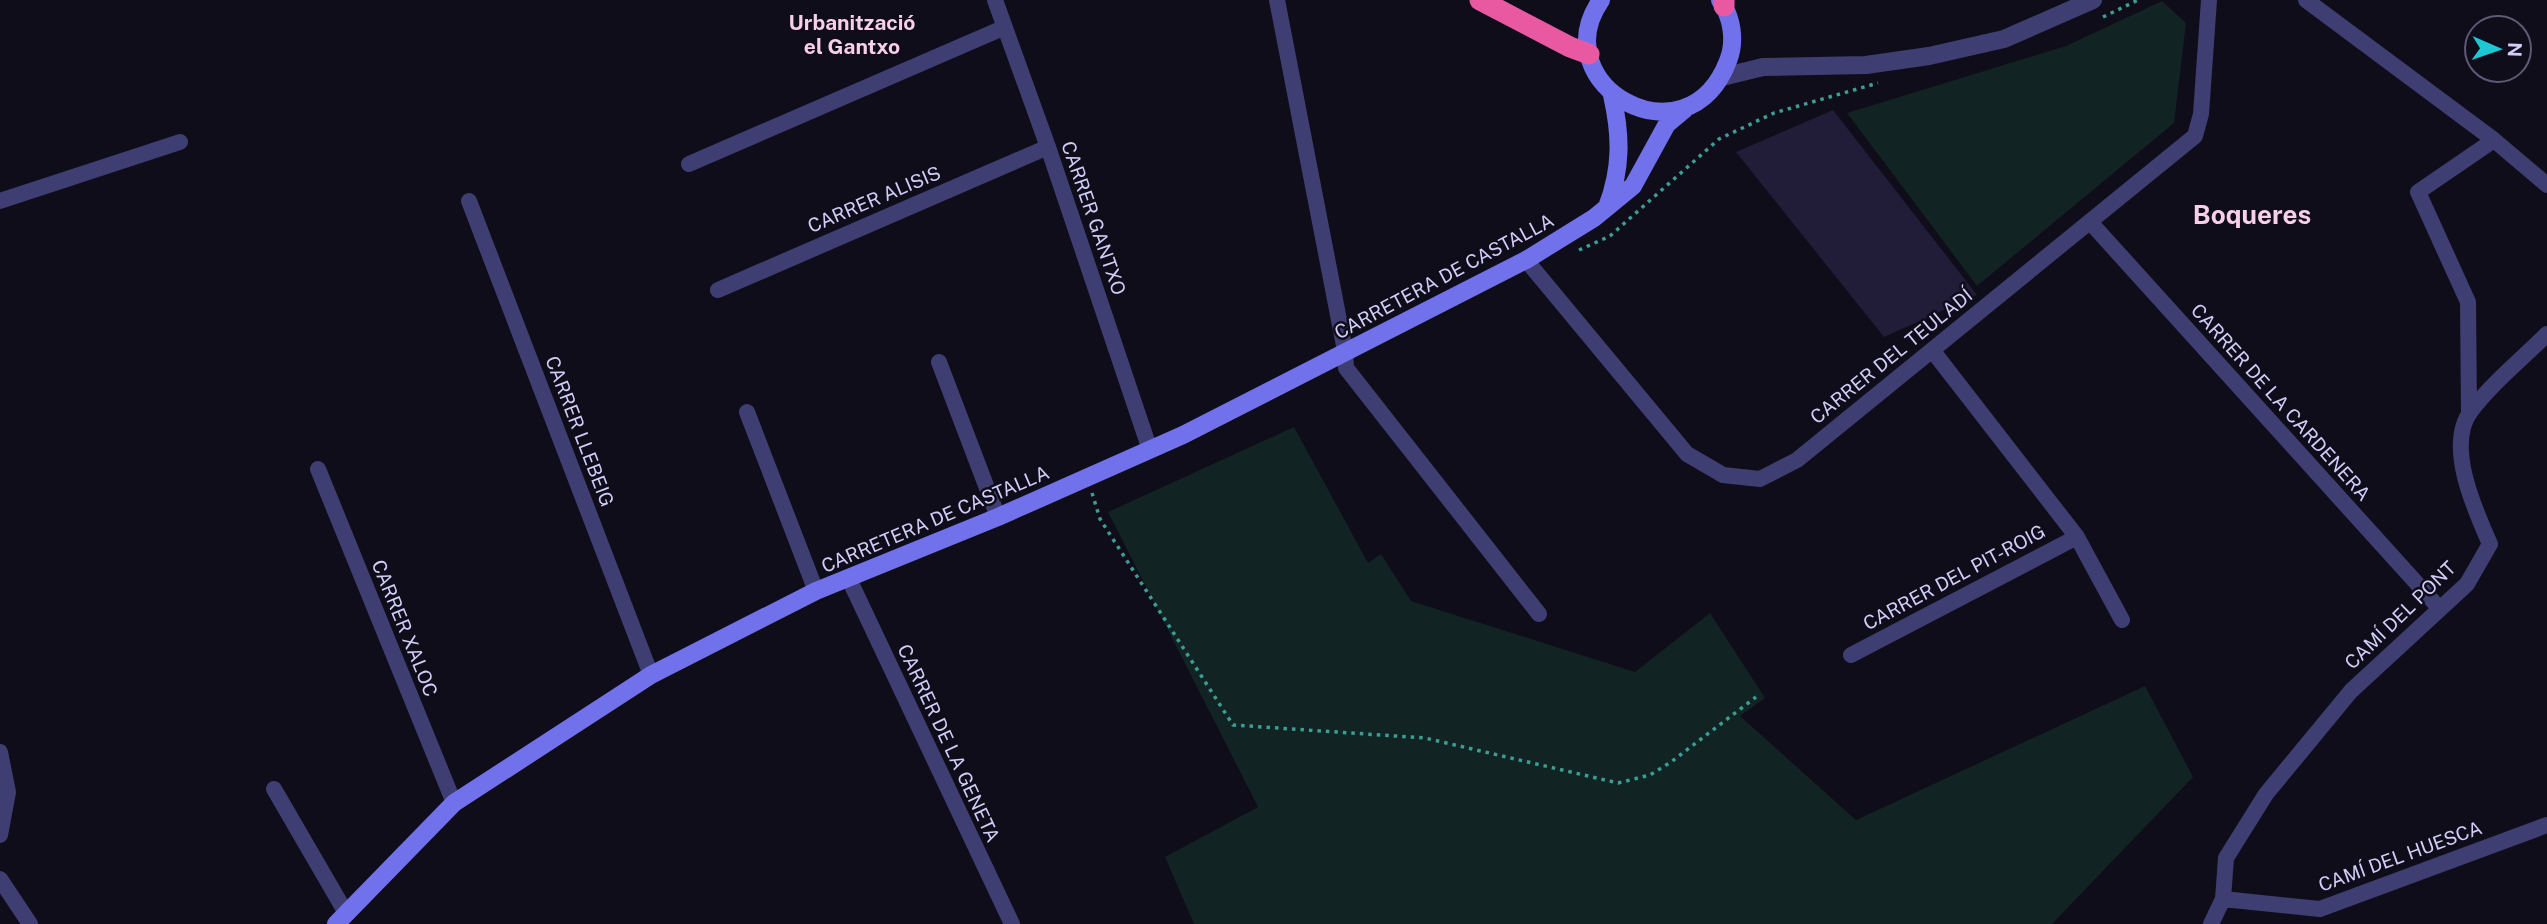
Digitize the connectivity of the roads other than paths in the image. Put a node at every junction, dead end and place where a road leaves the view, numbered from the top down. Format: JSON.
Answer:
{"nodes":[{"id":1,"x":995,"y":0,"type":"edge"},
{"id":2,"x":1278,"y":0,"type":"edge"},
{"id":3,"x":1480,"y":0,"type":"edge"},
{"id":4,"x":1601,"y":0,"type":"edge"},
{"id":5,"x":2093,"y":0,"type":"edge"},
{"id":6,"x":2209,"y":0,"type":"edge"},
{"id":7,"x":2306,"y":0,"type":"edge"},
{"id":8,"x":1723,"y":2,"type":"edge"},
{"id":9,"x":1003,"y":28,"type":"junction"},
{"id":10,"x":1590,"y":54,"type":"junction"},
{"id":11,"x":1731,"y":54,"type":"junction"},
{"id":12,"x":1763,"y":66,"type":"junction"},
{"id":13,"x":1722,"y":77,"type":"junction"},
{"id":14,"x":1612,"y":95,"type":"junction"},
{"id":15,"x":1685,"y":108,"type":"junction"},
{"id":16,"x":2494,"y":140,"type":"junction"},
{"id":17,"x":180,"y":142,"type":"dead end"},
{"id":18,"x":1048,"y":147,"type":"junction"},
{"id":19,"x":689,"y":164,"type":"dead end"},
{"id":20,"x":2547,"y":185,"type":"edge"},
{"id":21,"x":0,"y":201,"type":"edge"},
{"id":22,"x":469,"y":201,"type":"dead end"},
{"id":23,"x":1600,"y":214,"type":"junction"},
{"id":24,"x":2091,"y":223,"type":"junction"},
{"id":25,"x":1526,"y":260,"type":"junction"},
{"id":26,"x":718,"y":290,"type":"dead end"},
{"id":27,"x":2547,"y":334,"type":"edge"},
{"id":28,"x":1932,"y":350,"type":"junction"},
{"id":29,"x":1345,"y":351,"type":"junction"},
{"id":30,"x":939,"y":362,"type":"dead end"},
{"id":31,"x":747,"y":412,"type":"dead end"},
{"id":32,"x":2469,"y":413,"type":"junction"},
{"id":33,"x":1150,"y":450,"type":"junction"},
{"id":34,"x":318,"y":469,"type":"dead end"},
{"id":35,"x":998,"y":517,"type":"junction"},
{"id":36,"x":2077,"y":537,"type":"junction"},
{"id":37,"x":849,"y":579,"type":"junction"},
{"id":38,"x":816,"y":592,"type":"junction"},
{"id":39,"x":2440,"y":609,"type":"junction"},
{"id":40,"x":1539,"y":614,"type":"dead end"},
{"id":41,"x":2123,"y":620,"type":"dead end"},
{"id":42,"x":1851,"y":655,"type":"dead end"},
{"id":43,"x":651,"y":676,"type":"junction"},
{"id":44,"x":0,"y":752,"type":"edge"},
{"id":45,"x":274,"y":789,"type":"dead end"},
{"id":46,"x":454,"y":803,"type":"junction"},
{"id":47,"x":2547,"y":825,"type":"edge"},
{"id":48,"x":0,"y":835,"type":"edge"},
{"id":49,"x":0,"y":879,"type":"edge"},
{"id":50,"x":2223,"y":899,"type":"junction"},
{"id":51,"x":341,"y":919,"type":"edge"},
{"id":52,"x":30,"y":924,"type":"edge"},
{"id":53,"x":1012,"y":924,"type":"edge"},
{"id":54,"x":2211,"y":924,"type":"edge"}],
"edges":[{"from":1,"to":9,"type":"street","name":"CARRER GANTXO"},
{"from":2,"to":29,"type":"street"},
{"from":3,"to":10,"type":"highway"},
{"from":4,"to":10,"type":"main road"},
{"from":5,"to":12,"type":"street"},
{"from":6,"to":24,"type":"street","name":"CARRER DEL TEULADÍ"},
{"from":7,"to":16,"type":"street"},
{"from":8,"to":11,"type":"main road"},
{"from":9,"to":18,"type":"street","name":"CARRER GANTXO"},
{"from":9,"to":19,"type":"street"},
{"from":10,"to":14,"type":"main road"},
{"from":11,"to":12,"type":"street"},
{"from":11,"to":13,"type":"main road"},
{"from":12,"to":13,"type":"street"},
{"from":13,"to":15,"type":"main road","name":"CARRETERA DE CASTALLA"},
{"from":14,"to":15,"type":"main road"},
{"from":14,"to":23,"type":"main road"},
{"from":15,"to":23,"type":"main road","name":"CARRETERA DE CASTALLA"},
{"from":16,"to":20,"type":"street"},
{"from":16,"to":32,"type":"street","name":"CAMÍ DEL PONT"},
{"from":17,"to":21,"type":"street"},
{"from":18,"to":26,"type":"street","name":"CARRER ALISIS"},
{"from":18,"to":33,"type":"street","name":"CARRER GANTXO"},
{"from":22,"to":43,"type":"street","name":"CARRER LLEBEIG"},
{"from":23,"to":25,"type":"main road","name":"CARRETERA DE CASTALLA"},
{"from":24,"to":28,"type":"street","name":"CARRER DEL TEULADÍ"},
{"from":24,"to":39,"type":"street","name":"CARRER DE LA CARDENERA"},
{"from":25,"to":28,"type":"street","name":"CARRER DEL TEULADÍ"},
{"from":25,"to":29,"type":"main road","name":"CARRETERA DE CASTALLA"},
{"from":27,"to":32,"type":"street"},
{"from":28,"to":36,"type":"street","name":"CARRER DEL PIT-ROIG"},
{"from":29,"to":33,"type":"main road","name":"CARRETERA DE CASTALLA"},
{"from":29,"to":40,"type":"street"},
{"from":30,"to":35,"type":"street"},
{"from":31,"to":38,"type":"street"},
{"from":32,"to":39,"type":"street","name":"CAMÍ DEL PONT"},
{"from":33,"to":35,"type":"main road","name":"CARRETERA DE CASTALLA"},
{"from":34,"to":46,"type":"street","name":"CARRER XALOC"},
{"from":35,"to":37,"type":"main road","name":"CARRETERA DE CASTALLA"},
{"from":36,"to":41,"type":"street","name":"CARRER DEL PIT-ROIG"},
{"from":36,"to":42,"type":"street","name":"CARRER DEL PIT-ROIG"},
{"from":37,"to":38,"type":"main road","name":"CARRETERA DE CASTALLA"},
{"from":37,"to":53,"type":"street","name":"CARRER DE LA GENETA"},
{"from":38,"to":43,"type":"main road","name":"CARRETERA DE CASTALLA"},
{"from":39,"to":50,"type":"street","name":"CAMÍ DEL PONT"},
{"from":43,"to":46,"type":"main road","name":"CARRETERA DE CASTALLA"},
{"from":44,"to":48,"type":"street"},
{"from":45,"to":51,"type":"street"},
{"from":46,"to":51,"type":"main road","name":"CARRETERA DE CASTALLA"},
{"from":47,"to":50,"type":"street","name":"CAMÍ DEL HUESCA"},
{"from":49,"to":52,"type":"street"},
{"from":50,"to":54,"type":"street","name":"CAMÍ DEL PONT"}]}
